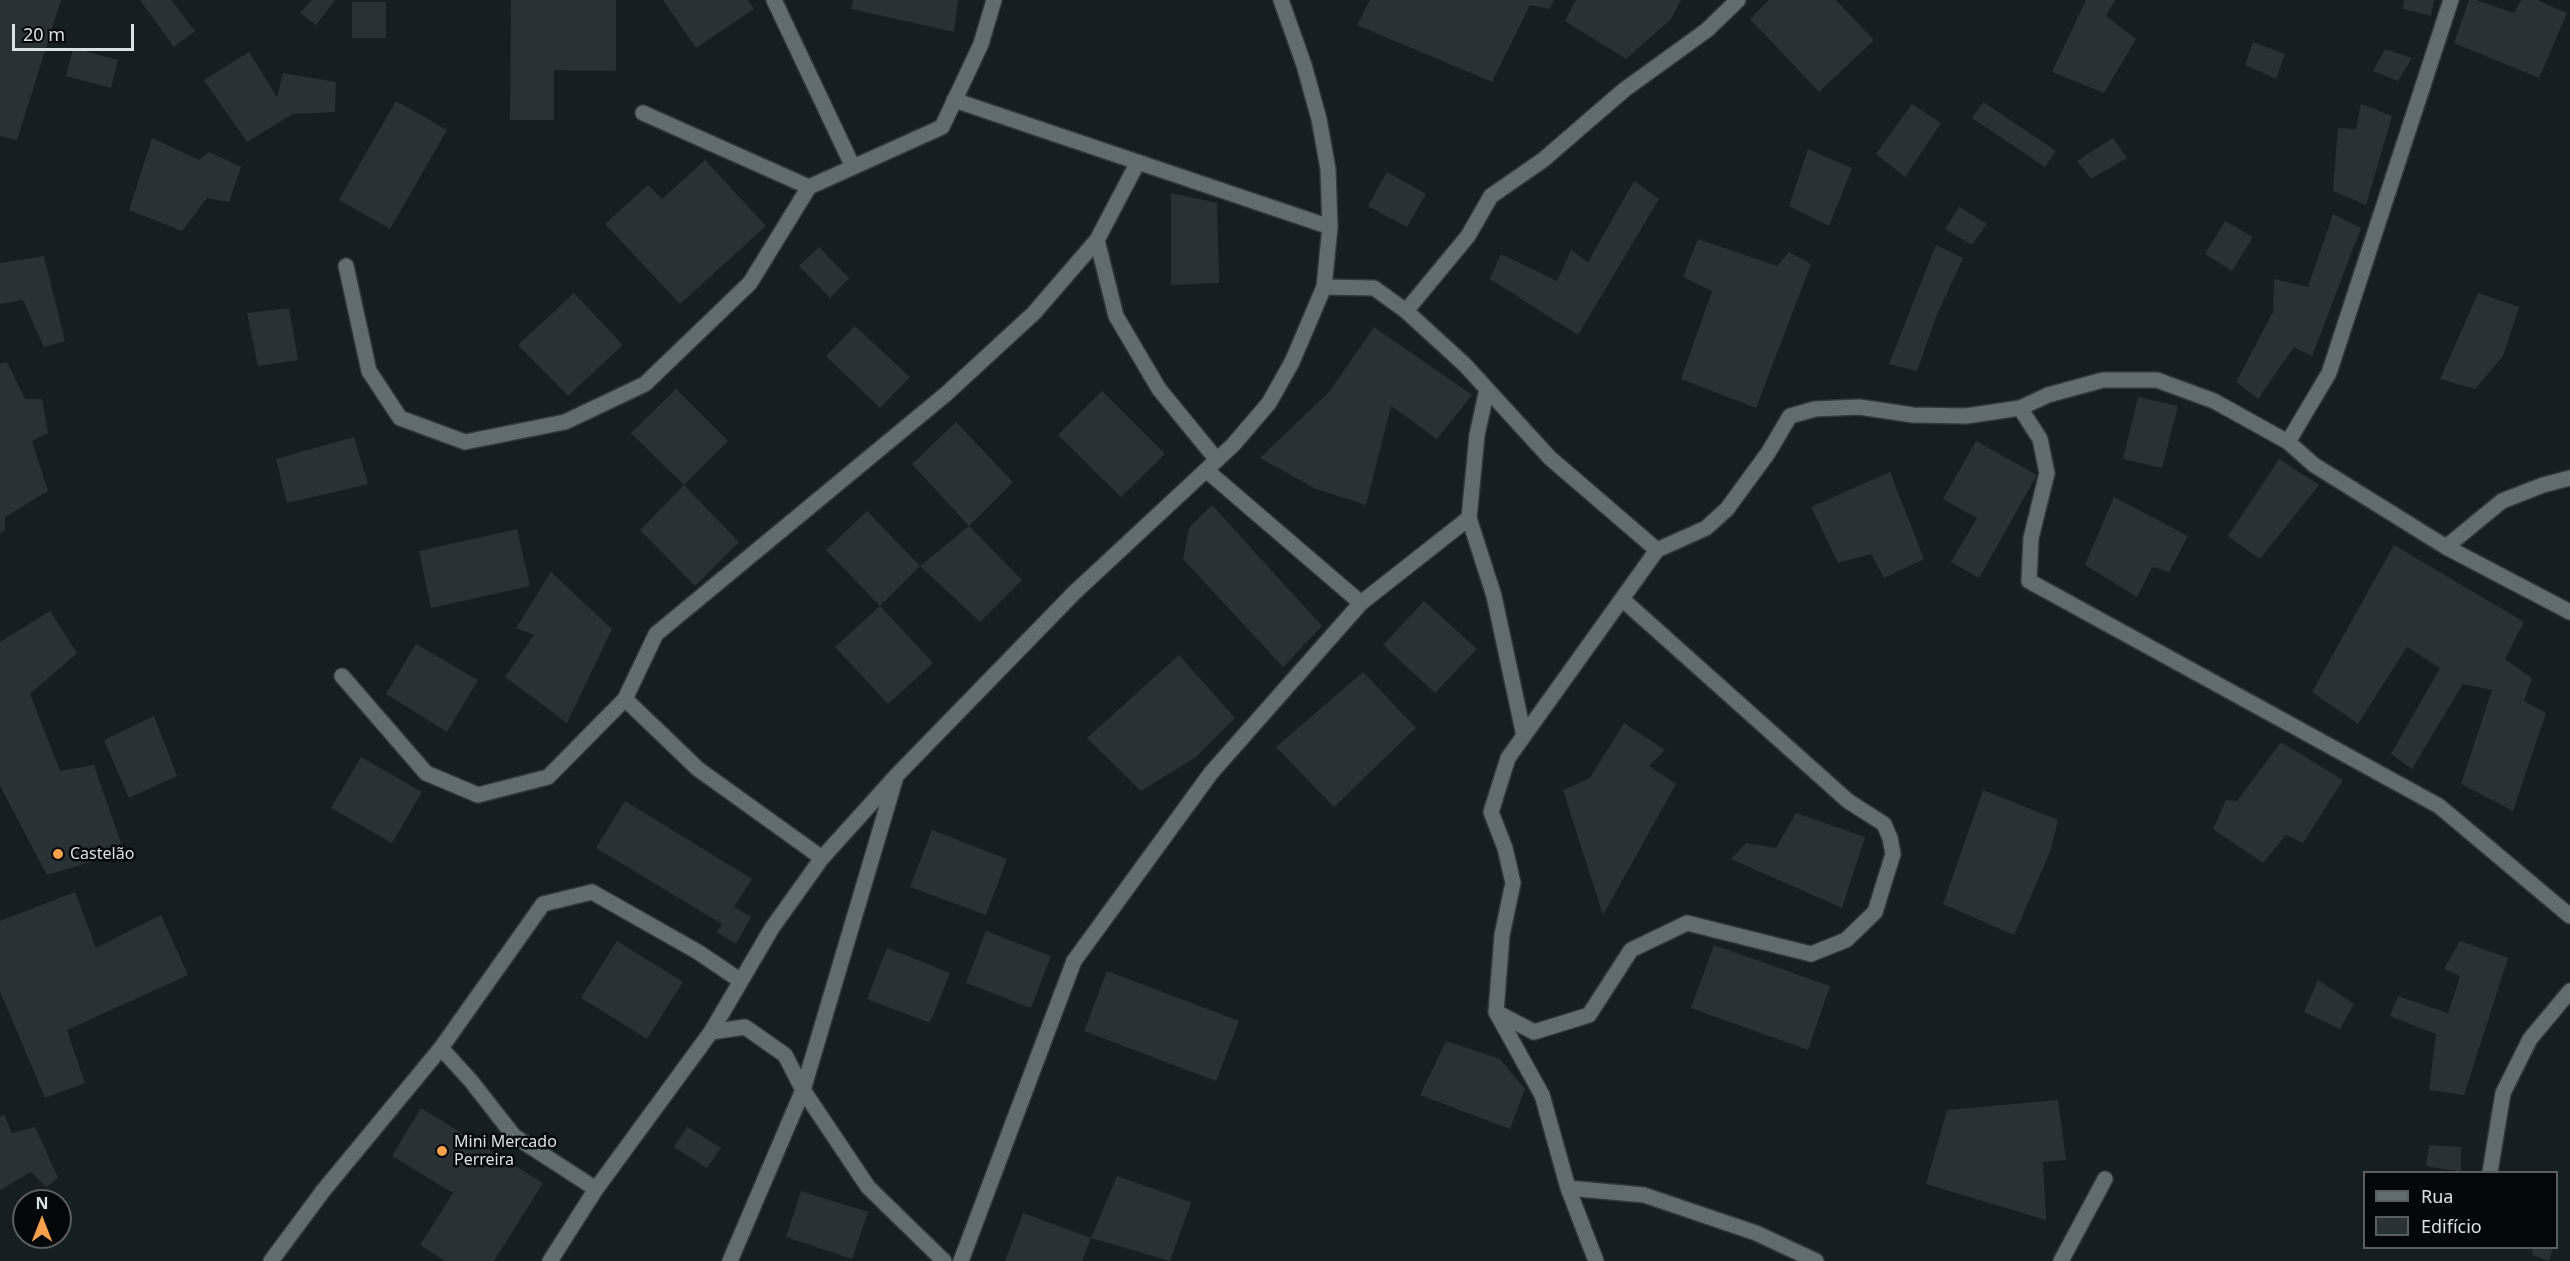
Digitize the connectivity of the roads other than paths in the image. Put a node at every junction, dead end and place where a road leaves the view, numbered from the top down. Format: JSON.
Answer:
{"nodes":[{"id":1,"x":774,"y":0,"type":"edge"},
{"id":2,"x":994,"y":0,"type":"edge"},
{"id":3,"x":1281,"y":0,"type":"edge"},
{"id":4,"x":1738,"y":0,"type":"edge"},
{"id":5,"x":2451,"y":0,"type":"edge"},
{"id":6,"x":954,"y":100,"type":"junction"},
{"id":7,"x":643,"y":112,"type":"dead end"},
{"id":8,"x":1138,"y":162,"type":"junction"},
{"id":9,"x":853,"y":166,"type":"junction"},
{"id":10,"x":808,"y":187,"type":"junction"},
{"id":11,"x":1330,"y":227,"type":"junction"},
{"id":12,"x":1097,"y":240,"type":"junction"},
{"id":13,"x":346,"y":266,"type":"dead end"},
{"id":14,"x":1324,"y":287,"type":"junction"},
{"id":15,"x":1406,"y":311,"type":"junction"},
{"id":16,"x":1487,"y":389,"type":"junction"},
{"id":17,"x":2020,"y":408,"type":"junction"},
{"id":18,"x":2288,"y":442,"type":"junction"},
{"id":19,"x":1217,"y":460,"type":"junction"},
{"id":20,"x":1206,"y":470,"type":"junction"},
{"id":21,"x":2570,"y":478,"type":"edge"},
{"id":22,"x":1469,"y":518,"type":"junction"},
{"id":23,"x":2446,"y":547,"type":"junction"},
{"id":24,"x":1657,"y":550,"type":"junction"},
{"id":25,"x":1622,"y":599,"type":"junction"},
{"id":26,"x":1360,"y":603,"type":"junction"},
{"id":27,"x":2570,"y":612,"type":"edge"},
{"id":28,"x":342,"y":676,"type":"dead end"},
{"id":29,"x":625,"y":699,"type":"junction"},
{"id":30,"x":1524,"y":736,"type":"junction"},
{"id":31,"x":896,"y":776,"type":"junction"},
{"id":32,"x":822,"y":858,"type":"junction"},
{"id":33,"x":2570,"y":916,"type":"edge"},
{"id":34,"x":741,"y":981,"type":"junction"},
{"id":35,"x":2570,"y":991,"type":"edge"},
{"id":36,"x":1496,"y":1012,"type":"junction"},
{"id":37,"x":711,"y":1032,"type":"junction"},
{"id":38,"x":441,"y":1048,"type":"junction"},
{"id":39,"x":803,"y":1090,"type":"junction"},
{"id":40,"x":2490,"y":1171,"type":"edge"},
{"id":41,"x":2105,"y":1179,"type":"dead end"},
{"id":42,"x":1568,"y":1188,"type":"junction"},
{"id":43,"x":596,"y":1189,"type":"junction"},
{"id":44,"x":271,"y":1261,"type":"edge"},
{"id":45,"x":550,"y":1261,"type":"edge"},
{"id":46,"x":730,"y":1261,"type":"edge"},
{"id":47,"x":944,"y":1261,"type":"edge"},
{"id":48,"x":961,"y":1261,"type":"edge"},
{"id":49,"x":1596,"y":1261,"type":"edge"},
{"id":50,"x":1816,"y":1261,"type":"edge"},
{"id":51,"x":2061,"y":1261,"type":"edge"}],
"edges":[{"from":1,"to":9,"type":"street"},
{"from":2,"to":6,"type":"street"},
{"from":3,"to":11,"type":"street"},
{"from":4,"to":15,"type":"street"},
{"from":5,"to":18,"type":"street"},
{"from":6,"to":8,"type":"street"},
{"from":6,"to":9,"type":"street"},
{"from":7,"to":10,"type":"street"},
{"from":8,"to":11,"type":"street"},
{"from":8,"to":12,"type":"street"},
{"from":9,"to":10,"type":"street"},
{"from":10,"to":13,"type":"street"},
{"from":11,"to":14,"type":"street"},
{"from":12,"to":19,"type":"street"},
{"from":12,"to":29,"type":"street"},
{"from":14,"to":15,"type":"street"},
{"from":14,"to":19,"type":"street"},
{"from":15,"to":16,"type":"street"},
{"from":16,"to":22,"type":"street"},
{"from":16,"to":24,"type":"street"},
{"from":17,"to":18,"type":"street"},
{"from":17,"to":24,"type":"street"},
{"from":17,"to":33,"type":"street"},
{"from":18,"to":23,"type":"street"},
{"from":19,"to":20,"type":"street"},
{"from":20,"to":26,"type":"street"},
{"from":20,"to":31,"type":"street"},
{"from":21,"to":23,"type":"street"},
{"from":22,"to":26,"type":"street"},
{"from":22,"to":30,"type":"street"},
{"from":23,"to":27,"type":"street"},
{"from":24,"to":25,"type":"street"},
{"from":25,"to":30,"type":"street"},
{"from":25,"to":36,"type":"street"},
{"from":26,"to":48,"type":"street"},
{"from":28,"to":29,"type":"street"},
{"from":29,"to":32,"type":"street"},
{"from":30,"to":36,"type":"street"},
{"from":31,"to":32,"type":"street"},
{"from":31,"to":39,"type":"street"},
{"from":32,"to":34,"type":"street"},
{"from":34,"to":37,"type":"street"},
{"from":34,"to":38,"type":"street"},
{"from":35,"to":40,"type":"street"},
{"from":36,"to":42,"type":"street"},
{"from":37,"to":39,"type":"street"},
{"from":37,"to":43,"type":"street"},
{"from":38,"to":43,"type":"street"},
{"from":38,"to":44,"type":"street"},
{"from":39,"to":46,"type":"street"},
{"from":39,"to":47,"type":"street"},
{"from":41,"to":51,"type":"street"},
{"from":42,"to":49,"type":"street"},
{"from":42,"to":50,"type":"street"},
{"from":43,"to":45,"type":"street"}]}
